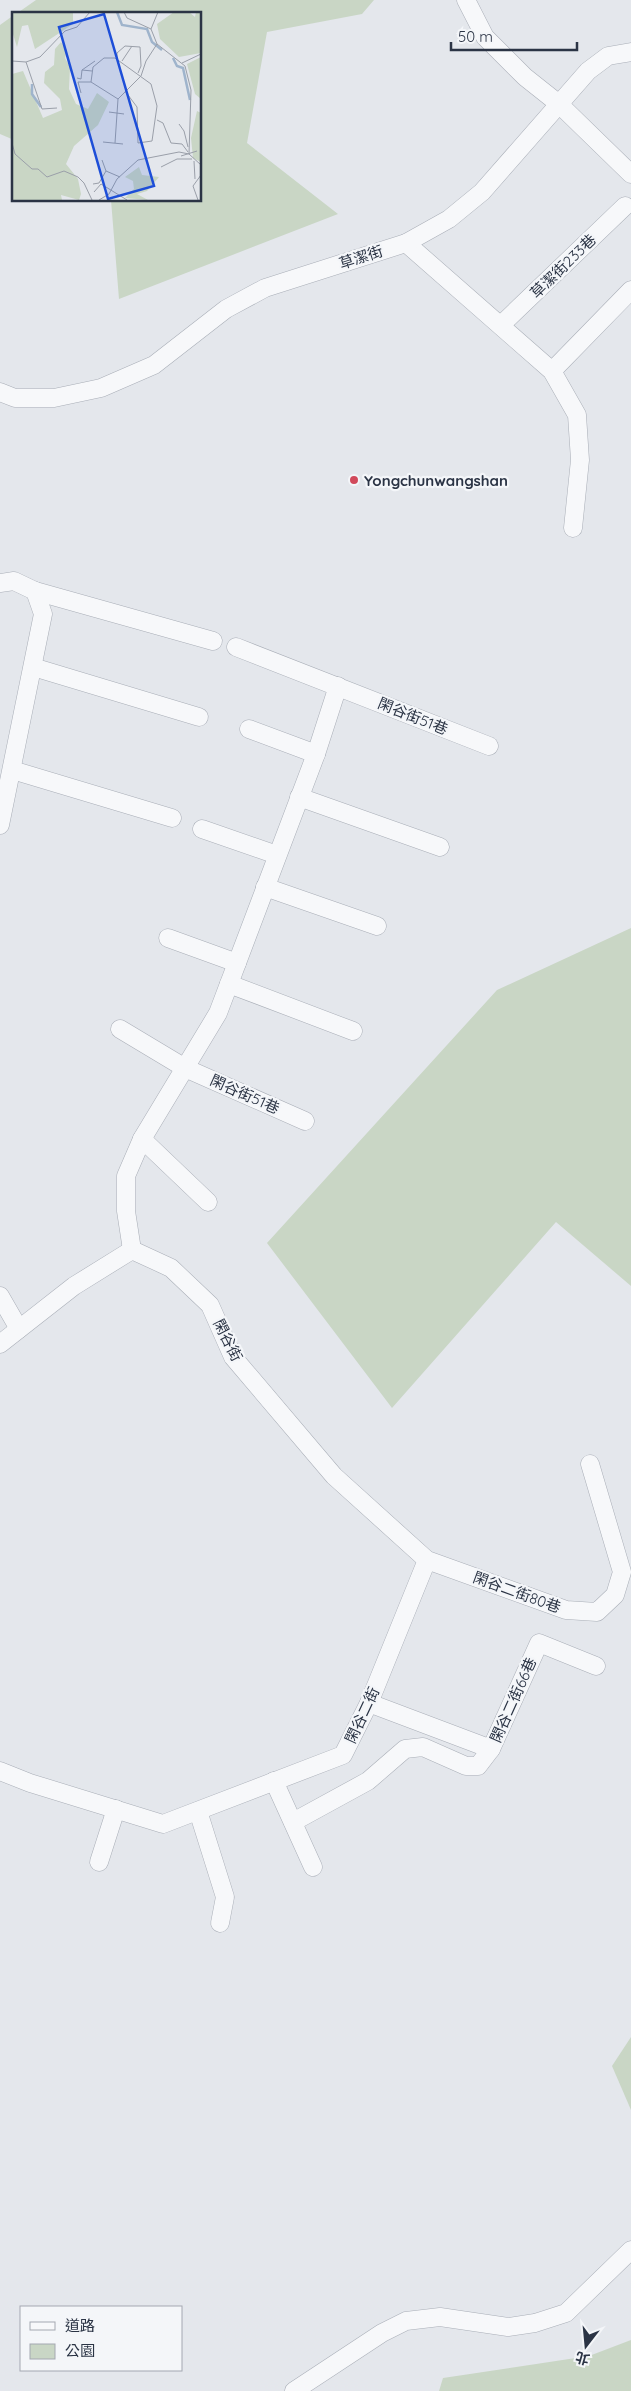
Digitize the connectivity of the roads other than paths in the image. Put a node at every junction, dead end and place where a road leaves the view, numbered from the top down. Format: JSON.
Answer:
{"nodes":[{"id":1,"x":466,"y":0,"type":"edge"},
{"id":2,"x":631,"y":52,"type":"edge"},
{"id":3,"x":559,"y":104,"type":"junction"},
{"id":4,"x":631,"y":174,"type":"edge"},
{"id":5,"x":625,"y":206,"type":"dead end"},
{"id":6,"x":406,"y":243,"type":"junction"},
{"id":7,"x":631,"y":290,"type":"edge"},
{"id":8,"x":500,"y":326,"type":"junction"},
{"id":9,"x":552,"y":372,"type":"junction"},
{"id":10,"x":0,"y":392,"type":"edge"},
{"id":11,"x":573,"y":528,"type":"dead end"},
{"id":12,"x":0,"y":583,"type":"edge"},
{"id":13,"x":35,"y":591,"type":"junction"},
{"id":14,"x":213,"y":641,"type":"dead end"},
{"id":15,"x":236,"y":647,"type":"dead end"},
{"id":16,"x":33,"y":667,"type":"junction"},
{"id":17,"x":338,"y":686,"type":"junction"},
{"id":18,"x":199,"y":717,"type":"dead end"},
{"id":19,"x":249,"y":729,"type":"dead end"},
{"id":20,"x":489,"y":746,"type":"dead end"},
{"id":21,"x":316,"y":754,"type":"junction"},
{"id":22,"x":12,"y":770,"type":"junction"},
{"id":23,"x":299,"y":797,"type":"junction"},
{"id":24,"x":172,"y":818,"type":"dead end"},
{"id":25,"x":0,"y":825,"type":"edge"},
{"id":26,"x":202,"y":828,"type":"dead end"},
{"id":27,"x":440,"y":846,"type":"dead end"},
{"id":28,"x":277,"y":855,"type":"junction"},
{"id":29,"x":266,"y":887,"type":"junction"},
{"id":30,"x":377,"y":926,"type":"dead end"},
{"id":31,"x":168,"y":938,"type":"dead end"},
{"id":32,"x":237,"y":963,"type":"junction"},
{"id":33,"x":229,"y":984,"type":"junction"},
{"id":34,"x":120,"y":1029,"type":"dead end"},
{"id":35,"x":353,"y":1031,"type":"dead end"},
{"id":36,"x":185,"y":1068,"type":"junction"},
{"id":37,"x":305,"y":1121,"type":"dead end"},
{"id":38,"x":142,"y":1138,"type":"junction"},
{"id":39,"x":208,"y":1202,"type":"dead end"},
{"id":40,"x":132,"y":1250,"type":"junction"},
{"id":41,"x":0,"y":1296,"type":"edge"},
{"id":42,"x":19,"y":1329,"type":"junction"},
{"id":43,"x":0,"y":1344,"type":"edge"},
{"id":44,"x":590,"y":1464,"type":"dead end"},
{"id":45,"x":427,"y":1560,"type":"junction"},
{"id":46,"x":596,"y":1666,"type":"dead end"},
{"id":47,"x":369,"y":1704,"type":"junction"},
{"id":48,"x":491,"y":1749,"type":"junction"},
{"id":49,"x":1,"y":1774,"type":"edge"},
{"id":50,"x":274,"y":1781,"type":"junction"},
{"id":51,"x":116,"y":1809,"type":"junction"},
{"id":52,"x":198,"y":1811,"type":"junction"},
{"id":53,"x":293,"y":1822,"type":"junction"},
{"id":54,"x":99,"y":1862,"type":"dead end"},
{"id":55,"x":313,"y":1867,"type":"dead end"},
{"id":56,"x":220,"y":1923,"type":"dead end"},
{"id":57,"x":631,"y":2250,"type":"edge"},
{"id":58,"x":294,"y":2391,"type":"edge"}],
"edges":[{"from":1,"to":3,"type":"street"},
{"from":2,"to":3,"type":"street","name":"草潔街"},
{"from":3,"to":4,"type":"street"},
{"from":3,"to":6,"type":"street","name":"草潔街"},
{"from":5,"to":8,"type":"street","name":"草潔街233巷"},
{"from":6,"to":8,"type":"street"},
{"from":6,"to":10,"type":"street","name":"草潔街"},
{"from":7,"to":9,"type":"street"},
{"from":8,"to":9,"type":"street"},
{"from":9,"to":11,"type":"street"},
{"from":12,"to":13,"type":"street"},
{"from":13,"to":14,"type":"street"},
{"from":13,"to":16,"type":"street"},
{"from":15,"to":17,"type":"street","name":"閑谷街51巷"},
{"from":16,"to":18,"type":"street"},
{"from":16,"to":22,"type":"street"},
{"from":17,"to":20,"type":"street","name":"閑谷街51巷"},
{"from":17,"to":21,"type":"street"},
{"from":19,"to":21,"type":"street"},
{"from":21,"to":23,"type":"street"},
{"from":22,"to":24,"type":"street"},
{"from":22,"to":25,"type":"street"},
{"from":23,"to":27,"type":"street"},
{"from":23,"to":28,"type":"street"},
{"from":26,"to":28,"type":"street"},
{"from":28,"to":29,"type":"street"},
{"from":29,"to":30,"type":"street"},
{"from":29,"to":32,"type":"street"},
{"from":31,"to":32,"type":"street"},
{"from":32,"to":33,"type":"street"},
{"from":33,"to":35,"type":"street"},
{"from":33,"to":36,"type":"street"},
{"from":34,"to":36,"type":"street","name":"閑谷街51巷"},
{"from":36,"to":37,"type":"street","name":"閑谷街51巷"},
{"from":36,"to":38,"type":"street"},
{"from":38,"to":39,"type":"street"},
{"from":38,"to":40,"type":"street"},
{"from":40,"to":42,"type":"street"},
{"from":40,"to":45,"type":"street","name":"閑谷街"},
{"from":41,"to":42,"type":"street"},
{"from":42,"to":43,"type":"street"},
{"from":44,"to":45,"type":"street","name":"閑谷二街80巷"},
{"from":45,"to":47,"type":"street","name":"閑谷二街"},
{"from":46,"to":48,"type":"street","name":"閑谷二街66巷"},
{"from":47,"to":48,"type":"street","name":"閑谷二街66巷"},
{"from":47,"to":50,"type":"street","name":"閑谷二街"},
{"from":48,"to":53,"type":"street"},
{"from":49,"to":51,"type":"street","name":"閑谷二街"},
{"from":50,"to":52,"type":"street","name":"閑谷二街"},
{"from":50,"to":53,"type":"street"},
{"from":51,"to":52,"type":"street","name":"閑谷二街"},
{"from":51,"to":54,"type":"street"},
{"from":52,"to":56,"type":"street"},
{"from":53,"to":55,"type":"street"},
{"from":57,"to":58,"type":"street"}]}
